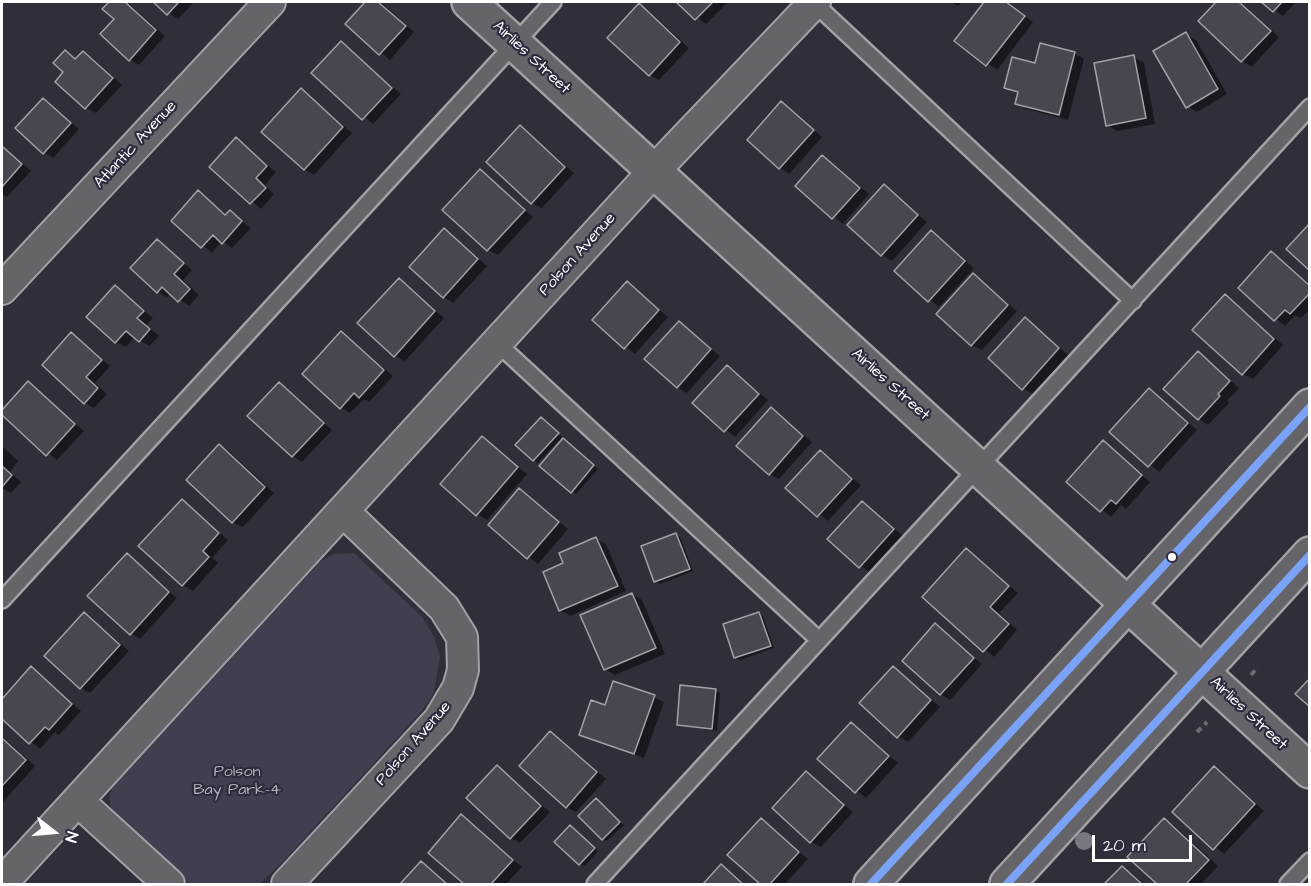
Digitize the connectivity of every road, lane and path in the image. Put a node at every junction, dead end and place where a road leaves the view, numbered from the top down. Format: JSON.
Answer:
{"nodes":[{"id":1,"x":270,"y":2,"type":"edge"},
{"id":2,"x":469,"y":2,"type":"edge"},
{"id":3,"x":553,"y":2,"type":"edge"},
{"id":4,"x":814,"y":2,"type":"edge"},
{"id":5,"x":515,"y":43,"type":"junction"},
{"id":6,"x":1310,"y":107,"type":"edge"},
{"id":7,"x":654,"y":171,"type":"junction"},
{"id":8,"x":2,"y":289,"type":"edge"},
{"id":9,"x":1133,"y":301,"type":"junction"},
{"id":10,"x":497,"y":343,"type":"junction"},
{"id":11,"x":1310,"y":406,"type":"edge"},
{"id":12,"x":980,"y":467,"type":"junction"},
{"id":13,"x":344,"y":512,"type":"junction"},
{"id":14,"x":1310,"y":554,"type":"edge"},
{"id":15,"x":2,"y":600,"type":"edge"},
{"id":16,"x":1126,"y":605,"type":"junction"},
{"id":17,"x":819,"y":640,"type":"junction"},
{"id":18,"x":1202,"y":670,"type":"junction"},
{"id":19,"x":1310,"y":771,"type":"edge"},
{"id":20,"x":78,"y":801,"type":"junction"},
{"id":21,"x":1310,"y":861,"type":"edge"},
{"id":22,"x":2,"y":883,"type":"edge"},
{"id":23,"x":169,"y":885,"type":"edge"},
{"id":24,"x":287,"y":885,"type":"edge"},
{"id":25,"x":595,"y":885,"type":"edge"},
{"id":26,"x":871,"y":885,"type":"edge"},
{"id":27,"x":1007,"y":885,"type":"edge"},
{"id":28,"x":1288,"y":885,"type":"edge"}],
"edges":[{"from":1,"to":8,"type":"street","name":"Atlantic Avenue"},
{"from":2,"to":5,"type":"street","name":"Airlies Street"},
{"from":3,"to":5,"type":"lane"},
{"from":4,"to":7,"type":"street","name":"Polson Avenue"},
{"from":4,"to":9,"type":"lane"},
{"from":5,"to":7,"type":"street","name":"Airlies Street"},
{"from":5,"to":15,"type":"lane"},
{"from":6,"to":9,"type":"lane"},
{"from":7,"to":10,"type":"street","name":"Polson Avenue"},
{"from":7,"to":12,"type":"street","name":"Airlies Street"},
{"from":9,"to":12,"type":"lane"},
{"from":10,"to":13,"type":"street","name":"Polson Avenue"},
{"from":10,"to":17,"type":"lane"},
{"from":11,"to":16,"type":"street"},
{"from":12,"to":16,"type":"street","name":"Airlies Street"},
{"from":12,"to":17,"type":"lane"},
{"from":13,"to":20,"type":"street","name":"Polson Avenue"},
{"from":13,"to":24,"type":"street","name":"Polson Avenue"},
{"from":14,"to":18,"type":"street"},
{"from":16,"to":18,"type":"street","name":"Airlies Street"},
{"from":16,"to":26,"type":"street"},
{"from":17,"to":25,"type":"lane"},
{"from":18,"to":19,"type":"street","name":"Airlies Street"},
{"from":18,"to":27,"type":"street"},
{"from":20,"to":22,"type":"street","name":"Polson Avenue"},
{"from":20,"to":23,"type":"street"},
{"from":21,"to":28,"type":"lane"}]}
